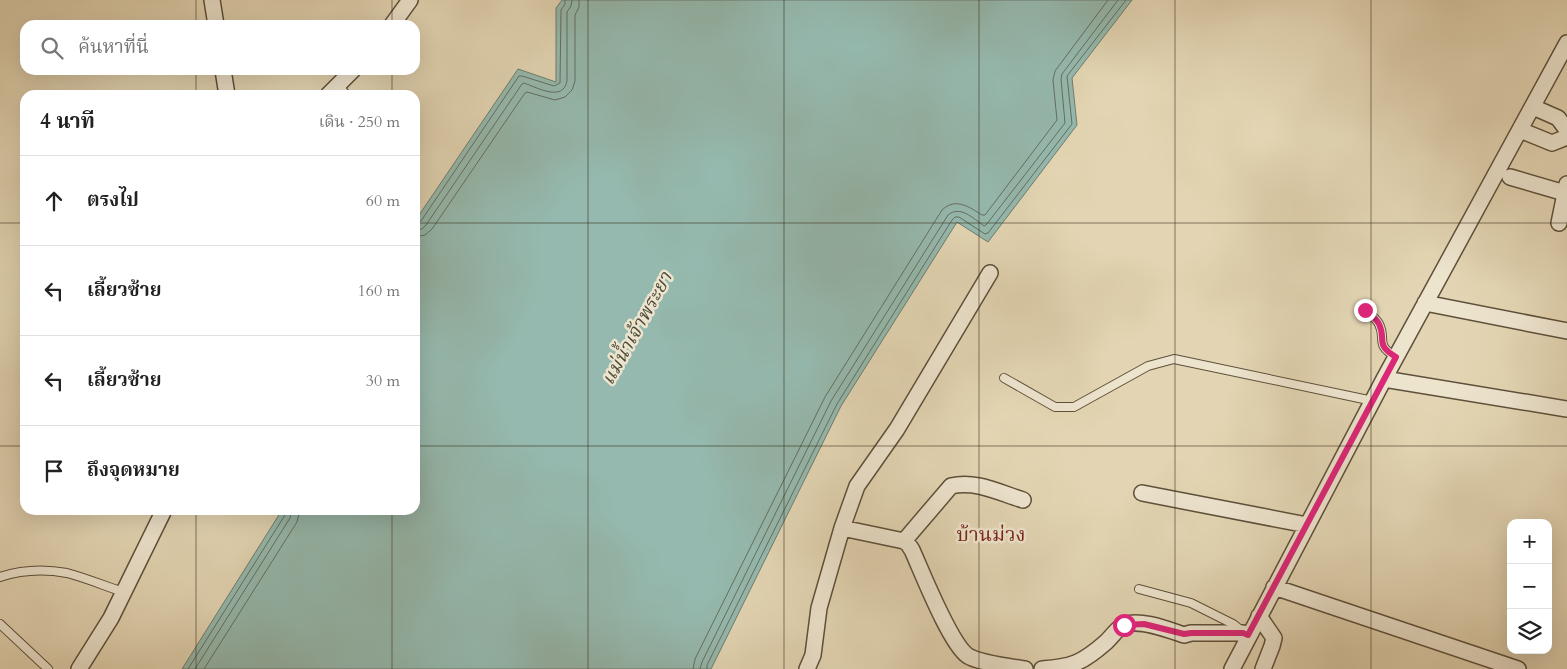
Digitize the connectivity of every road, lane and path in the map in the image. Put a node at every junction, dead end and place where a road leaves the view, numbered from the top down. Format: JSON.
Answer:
{"nodes":[{"id":1,"x":212,"y":0,"type":"edge"},
{"id":2,"x":410,"y":0,"type":"edge"},
{"id":3,"x":215,"y":20,"type":"edge"},
{"id":4,"x":396,"y":20,"type":"edge"},
{"id":5,"x":1567,"y":43,"type":"edge"},
{"id":6,"x":224,"y":75,"type":"edge"},
{"id":7,"x":349,"y":75,"type":"edge"},
{"id":8,"x":226,"y":90,"type":"edge"},
{"id":9,"x":338,"y":90,"type":"edge"},
{"id":10,"x":1533,"y":107,"type":"junction"},
{"id":11,"x":1520,"y":130,"type":"junction"},
{"id":12,"x":1567,"y":130,"type":"edge"},
{"id":13,"x":1567,"y":136,"type":"edge"},
{"id":14,"x":1510,"y":177,"type":"dead end"},
{"id":15,"x":1566,"y":188,"type":"edge"},
{"id":16,"x":1558,"y":223,"type":"dead end"},
{"id":17,"x":990,"y":273,"type":"dead end"},
{"id":18,"x":1426,"y":303,"type":"junction"},
{"id":19,"x":1365,"y":310,"type":"dead end"},
{"id":20,"x":1567,"y":331,"type":"edge"},
{"id":21,"x":1396,"y":357,"type":"junction"},
{"id":22,"x":1004,"y":378,"type":"dead end"},
{"id":23,"x":1384,"y":379,"type":"junction"},
{"id":24,"x":1373,"y":401,"type":"junction"},
{"id":25,"x":1567,"y":410,"type":"edge"},
{"id":26,"x":1142,"y":493,"type":"dead end"},
{"id":27,"x":1023,"y":500,"type":"dead end"},
{"id":28,"x":162,"y":515,"type":"edge"},
{"id":29,"x":1307,"y":525,"type":"junction"},
{"id":30,"x":842,"y":528,"type":"junction"},
{"id":31,"x":904,"y":541,"type":"junction"},
{"id":32,"x":0,"y":577,"type":"edge"},
{"id":33,"x":1274,"y":587,"type":"junction"},
{"id":34,"x":1140,"y":589,"type":"dead end"},
{"id":35,"x":123,"y":592,"type":"junction"},
{"id":36,"x":1259,"y":616,"type":"junction"},
{"id":37,"x":0,"y":624,"type":"edge"},
{"id":38,"x":1246,"y":634,"type":"junction"},
{"id":39,"x":81,"y":668,"type":"edge"},
{"id":40,"x":48,"y":669,"type":"edge"},
{"id":41,"x":807,"y":669,"type":"edge"},
{"id":42,"x":1025,"y":669,"type":"edge"},
{"id":43,"x":1042,"y":669,"type":"edge"},
{"id":44,"x":1232,"y":669,"type":"edge"},
{"id":45,"x":1263,"y":669,"type":"edge"},
{"id":46,"x":1518,"y":669,"type":"edge"}],
"edges":[{"from":1,"to":3,"type":"street"},
{"from":2,"to":4,"type":"street"},
{"from":5,"to":10,"type":"street"},
{"from":6,"to":8,"type":"street"},
{"from":7,"to":9,"type":"street"},
{"from":10,"to":11,"type":"street"},
{"from":10,"to":12,"type":"street"},
{"from":11,"to":13,"type":"street"},
{"from":11,"to":18,"type":"street"},
{"from":14,"to":15,"type":"street"},
{"from":15,"to":16,"type":"street"},
{"from":17,"to":30,"type":"street"},
{"from":18,"to":20,"type":"street"},
{"from":18,"to":21,"type":"street"},
{"from":19,"to":21,"type":"lane"},
{"from":21,"to":23,"type":"street"},
{"from":22,"to":24,"type":"lane"},
{"from":23,"to":24,"type":"street"},
{"from":23,"to":25,"type":"street"},
{"from":24,"to":29,"type":"street"},
{"from":26,"to":29,"type":"street"},
{"from":27,"to":31,"type":"street"},
{"from":28,"to":35,"type":"street"},
{"from":29,"to":33,"type":"street"},
{"from":30,"to":31,"type":"street"},
{"from":30,"to":41,"type":"street"},
{"from":31,"to":42,"type":"street"},
{"from":32,"to":35,"type":"lane"},
{"from":33,"to":36,"type":"street"},
{"from":33,"to":46,"type":"street"},
{"from":34,"to":38,"type":"lane"},
{"from":35,"to":39,"type":"street"},
{"from":36,"to":38,"type":"street"},
{"from":36,"to":45,"type":"street"},
{"from":37,"to":40,"type":"lane"},
{"from":38,"to":43,"type":"street"},
{"from":38,"to":44,"type":"street"}]}
